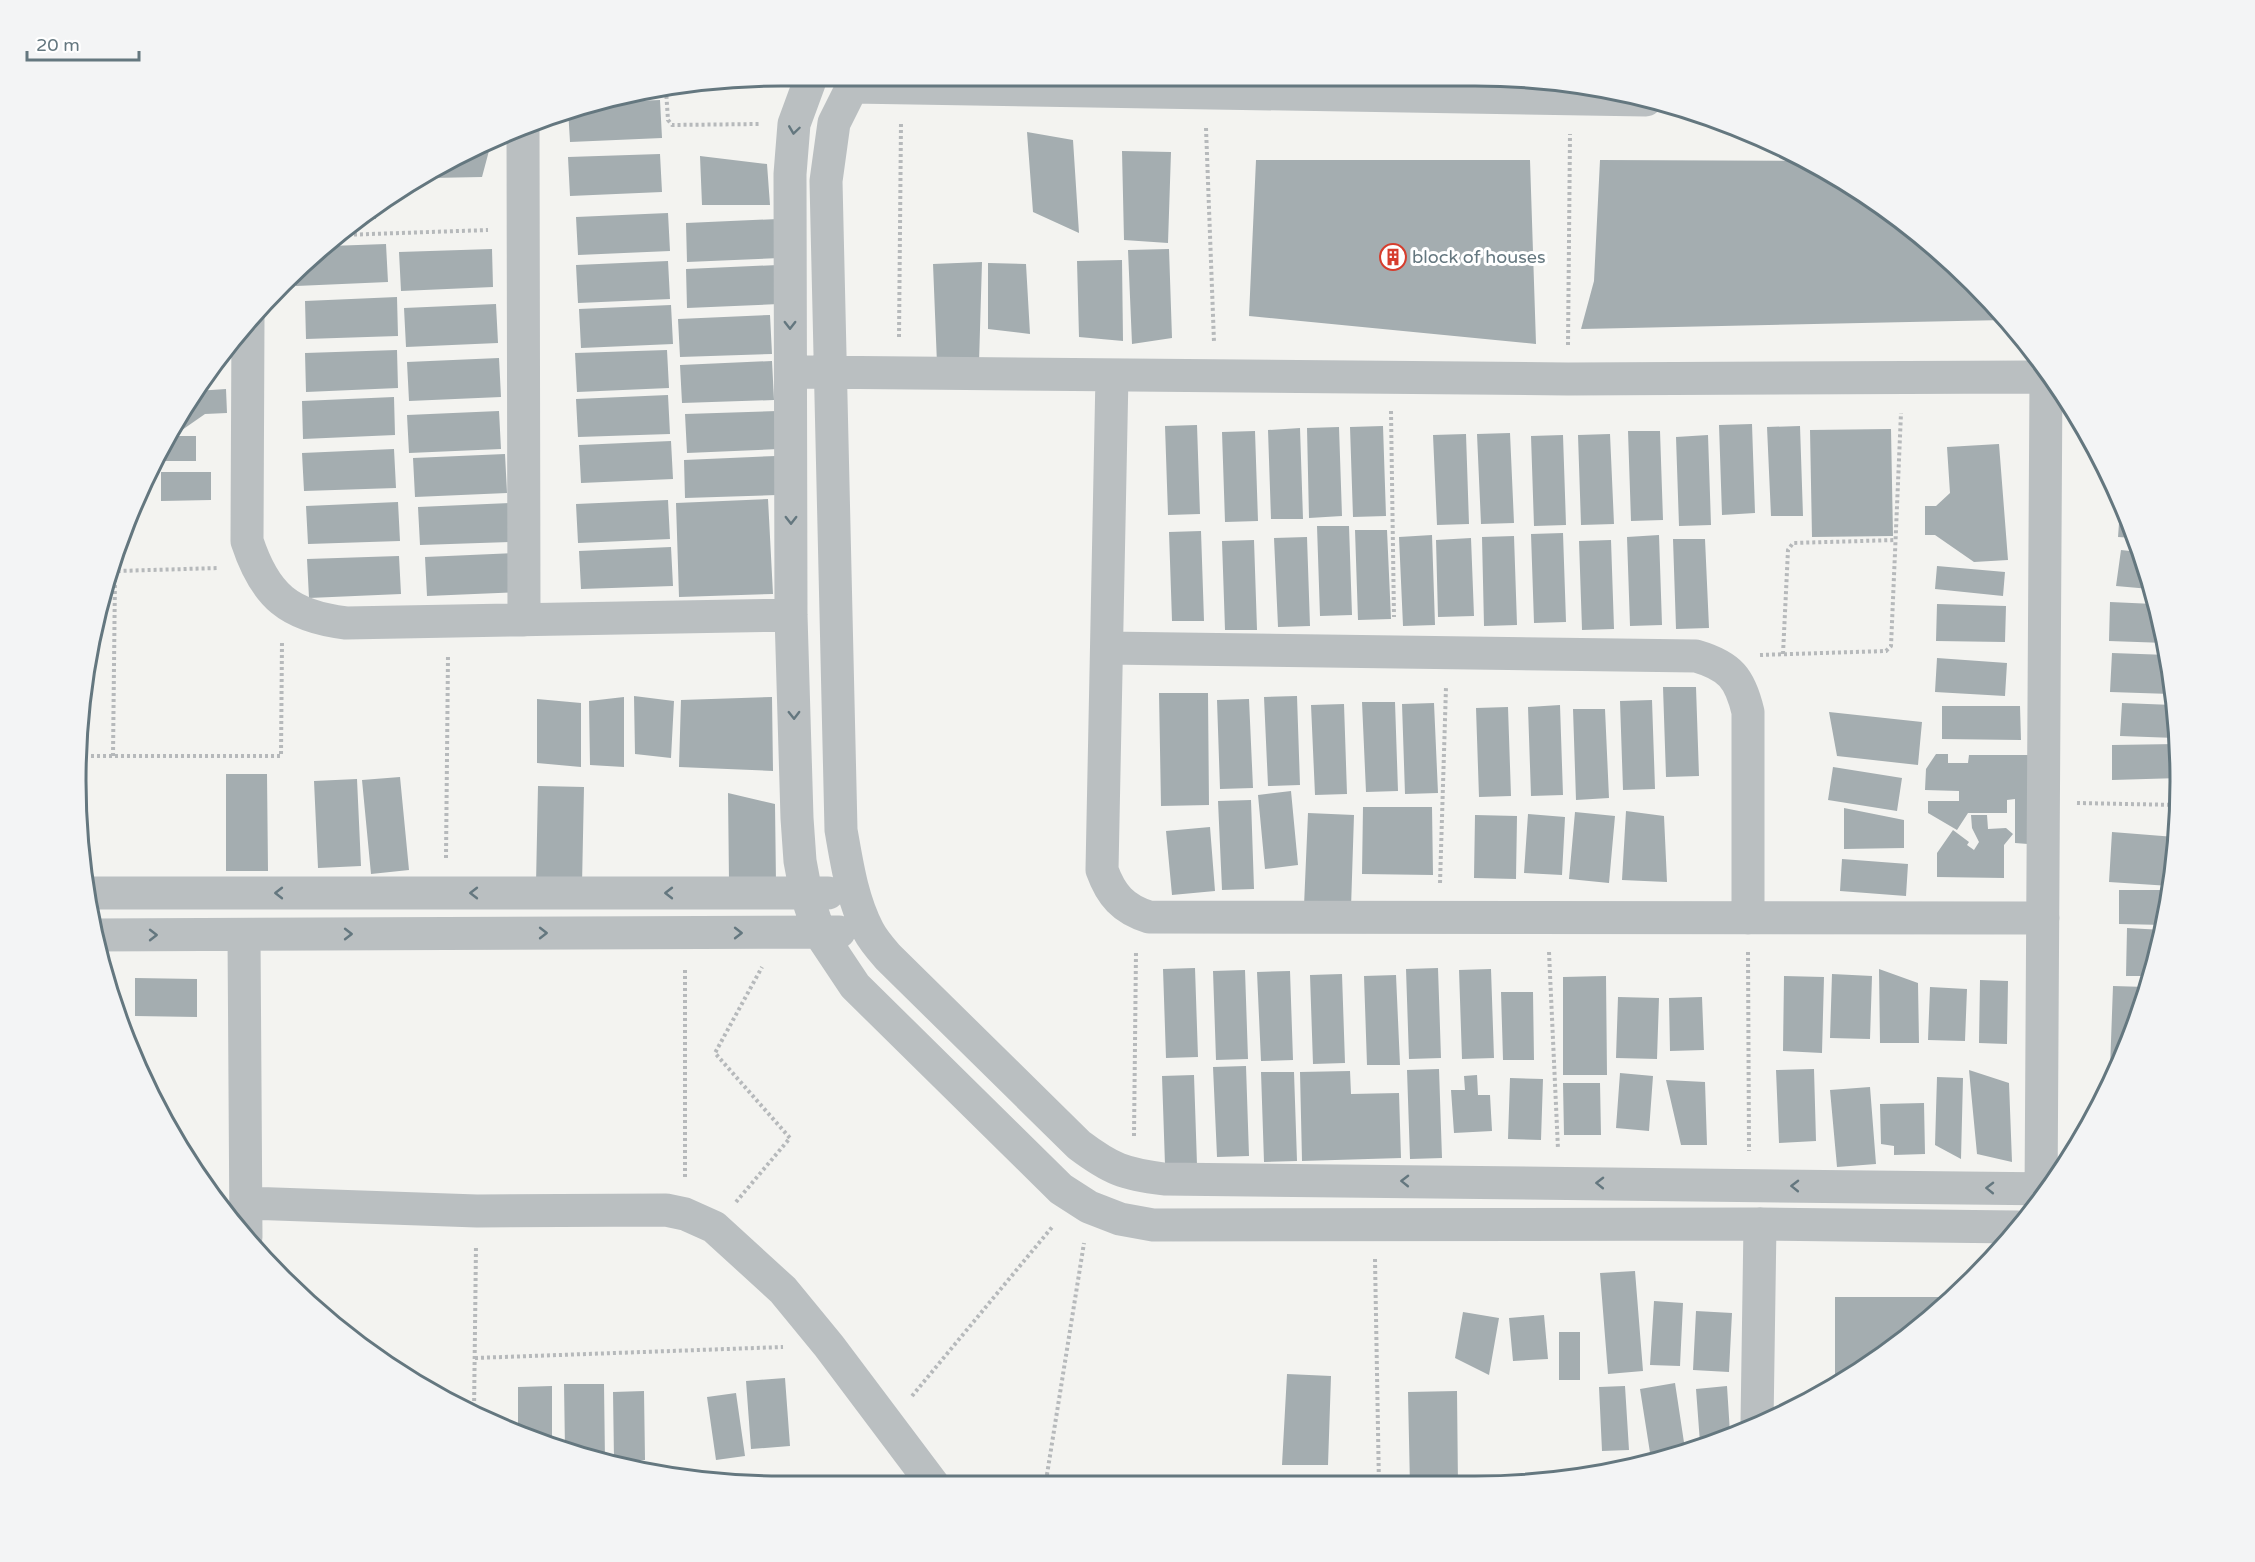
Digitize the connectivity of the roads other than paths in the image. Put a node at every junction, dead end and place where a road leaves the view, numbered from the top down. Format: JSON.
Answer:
{"nodes":[{"id":1,"x":808,"y":86,"type":"edge"},
{"id":2,"x":854,"y":86,"type":"edge"},
{"id":3,"x":888,"y":86,"type":"edge"},
{"id":4,"x":1244,"y":86,"type":"edge"},
{"id":5,"x":1298,"y":86,"type":"edge"},
{"id":6,"x":1612,"y":100,"type":"edge"},
{"id":7,"x":522,"y":135,"type":"edge"},
{"id":8,"x":248,"y":335,"type":"edge"},
{"id":9,"x":790,"y":372,"type":"junction"},
{"id":10,"x":830,"y":373,"type":"junction"},
{"id":11,"x":1112,"y":375,"type":"junction"},
{"id":12,"x":2039,"y":377,"type":"edge"},
{"id":13,"x":2046,"y":386,"type":"edge"},
{"id":14,"x":791,"y":615,"type":"junction"},
{"id":15,"x":524,"y":620,"type":"junction"},
{"id":16,"x":1107,"y":648,"type":"junction"},
{"id":17,"x":95,"y":893,"type":"edge"},
{"id":18,"x":806,"y":893,"type":"junction"},
{"id":19,"x":853,"y":893,"type":"junction"},
{"id":20,"x":1748,"y":918,"type":"junction"},
{"id":21,"x":2043,"y":918,"type":"junction"},
{"id":22,"x":819,"y":932,"type":"junction"},
{"id":23,"x":869,"y":932,"type":"junction"},
{"id":24,"x":103,"y":935,"type":"edge"},
{"id":25,"x":244,"y":935,"type":"junction"},
{"id":26,"x":2043,"y":1180,"type":"edge"},
{"id":27,"x":1852,"y":1187,"type":"junction"},
{"id":28,"x":2035,"y":1192,"type":"edge"},
{"id":29,"x":246,"y":1203,"type":"junction"},
{"id":30,"x":1760,"y":1224,"type":"junction"},
{"id":31,"x":246,"y":1225,"type":"edge"},
{"id":32,"x":1852,"y":1226,"type":"junction"},
{"id":33,"x":2008,"y":1227,"type":"edge"},
{"id":34,"x":1757,"y":1416,"type":"edge"},
{"id":35,"x":927,"y":1476,"type":"edge"}],
"edges":[{"from":1,"to":9,"type":"street","one_way":true},
{"from":2,"to":10,"type":"street"},
{"from":3,"to":4,"type":"street"},
{"from":5,"to":6,"type":"street"},
{"from":7,"to":15,"type":"street"},
{"from":8,"to":15,"type":"street"},
{"from":9,"to":10,"type":"street"},
{"from":9,"to":14,"type":"street","one_way":true},
{"from":10,"to":11,"type":"street"},
{"from":10,"to":19,"type":"street"},
{"from":11,"to":12,"type":"street"},
{"from":11,"to":16,"type":"street"},
{"from":13,"to":21,"type":"street"},
{"from":14,"to":15,"type":"street"},
{"from":14,"to":18,"type":"street","one_way":true},
{"from":16,"to":20,"type":"street"},
{"from":16,"to":20,"type":"street"},
{"from":18,"to":17,"type":"street","one_way":true},
{"from":18,"to":19,"type":"street"},
{"from":18,"to":22,"type":"street"},
{"from":19,"to":23,"type":"street"},
{"from":20,"to":21,"type":"street"},
{"from":21,"to":26,"type":"street"},
{"from":22,"to":23,"type":"street"},
{"from":25,"to":22,"type":"street","one_way":true},
{"from":22,"to":30,"type":"street"},
{"from":27,"to":23,"type":"street","one_way":true},
{"from":24,"to":25,"type":"street","one_way":true},
{"from":25,"to":29,"type":"street"},
{"from":28,"to":27,"type":"street","one_way":true},
{"from":27,"to":32,"type":"street"},
{"from":29,"to":31,"type":"street"},
{"from":29,"to":35,"type":"street"},
{"from":30,"to":32,"type":"street"},
{"from":30,"to":34,"type":"street"},
{"from":32,"to":33,"type":"street"}]}
